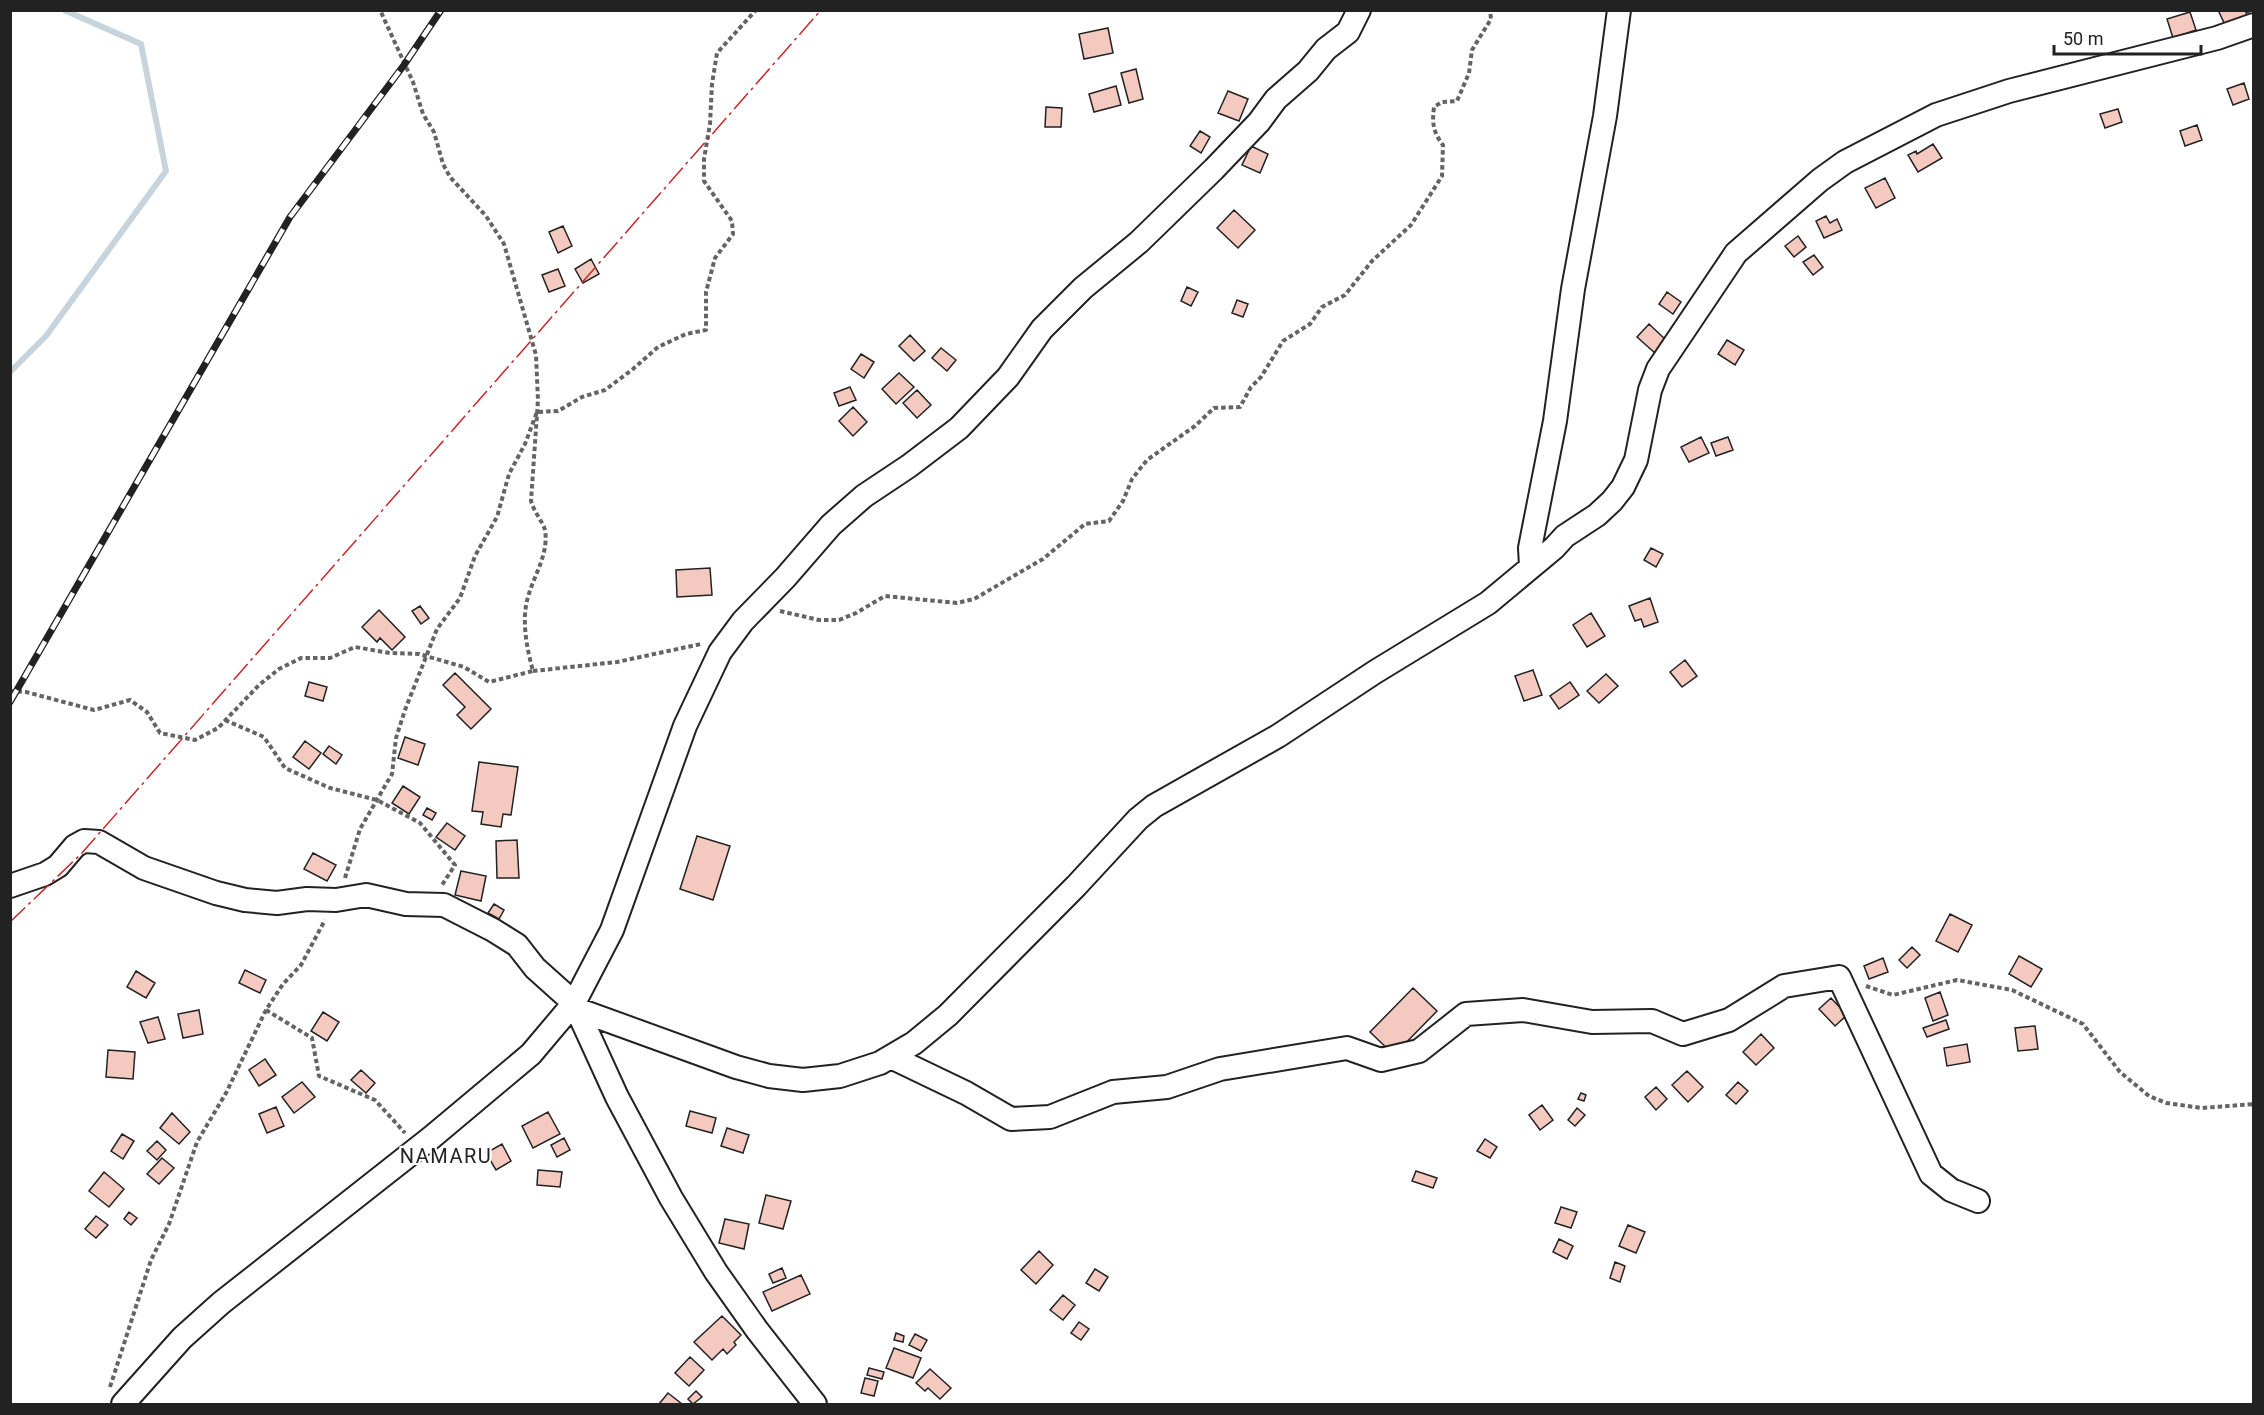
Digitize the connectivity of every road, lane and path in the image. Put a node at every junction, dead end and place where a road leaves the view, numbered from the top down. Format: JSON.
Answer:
{"nodes":[{"id":1,"x":380,"y":10,"type":"edge"},
{"id":2,"x":756,"y":10,"type":"edge"},
{"id":3,"x":1359,"y":10,"type":"edge"},
{"id":4,"x":1490,"y":10,"type":"edge"},
{"id":5,"x":1619,"y":10,"type":"edge"},
{"id":6,"x":2253,"y":25,"type":"edge"},
{"id":7,"x":537,"y":412,"type":"junction"},
{"id":8,"x":1531,"y":566,"type":"junction"},
{"id":9,"x":755,"y":609,"type":"junction"},
{"id":10,"x":731,"y":638,"type":"junction"},
{"id":11,"x":426,"y":657,"type":"junction"},
{"id":12,"x":533,"y":671,"type":"junction"},
{"id":13,"x":10,"y":691,"type":"edge"},
{"id":14,"x":225,"y":720,"type":"junction"},
{"id":15,"x":377,"y":800,"type":"junction"},
{"id":16,"x":10,"y":886,"type":"edge"},
{"id":17,"x":336,"y":900,"type":"junction"},
{"id":18,"x":429,"y":905,"type":"junction"},
{"id":19,"x":1839,"y":977,"type":"junction"},
{"id":20,"x":576,"y":1006,"type":"junction"},
{"id":21,"x":266,"y":1010,"type":"junction"},
{"id":22,"x":891,"y":1057,"type":"junction"},
{"id":23,"x":2253,"y":1104,"type":"edge"},
{"id":24,"x":418,"y":1148,"type":"junction"},
{"id":25,"x":1978,"y":1200,"type":"dead end"},
{"id":26,"x":114,"y":1399,"type":"edge"},
{"id":27,"x":815,"y":1404,"type":"edge"}],
"edges":[{"from":1,"to":7,"type":"path"},
{"from":2,"to":7,"type":"path"},
{"from":3,"to":9,"type":"street"},
{"from":4,"to":9,"type":"path"},
{"from":5,"to":8,"type":"street"},
{"from":6,"to":8,"type":"street"},
{"from":7,"to":11,"type":"path"},
{"from":7,"to":12,"type":"path"},
{"from":8,"to":22,"type":"street"},
{"from":9,"to":10,"type":"street"},
{"from":10,"to":12,"type":"path"},
{"from":10,"to":20,"type":"street"},
{"from":11,"to":12,"type":"path"},
{"from":11,"to":14,"type":"path"},
{"from":11,"to":15,"type":"path"},
{"from":13,"to":14,"type":"path"},
{"from":14,"to":15,"type":"path"},
{"from":15,"to":17,"type":"path"},
{"from":15,"to":18,"type":"path"},
{"from":16,"to":17,"type":"street"},
{"from":17,"to":18,"type":"street"},
{"from":17,"to":21,"type":"path"},
{"from":18,"to":20,"type":"street"},
{"from":19,"to":22,"type":"street"},
{"from":19,"to":23,"type":"path"},
{"from":19,"to":25,"type":"street"},
{"from":20,"to":22,"type":"street"},
{"from":20,"to":24,"type":"street"},
{"from":20,"to":27,"type":"street"},
{"from":21,"to":24,"type":"path"},
{"from":21,"to":26,"type":"path"},
{"from":24,"to":26,"type":"street"}]}
